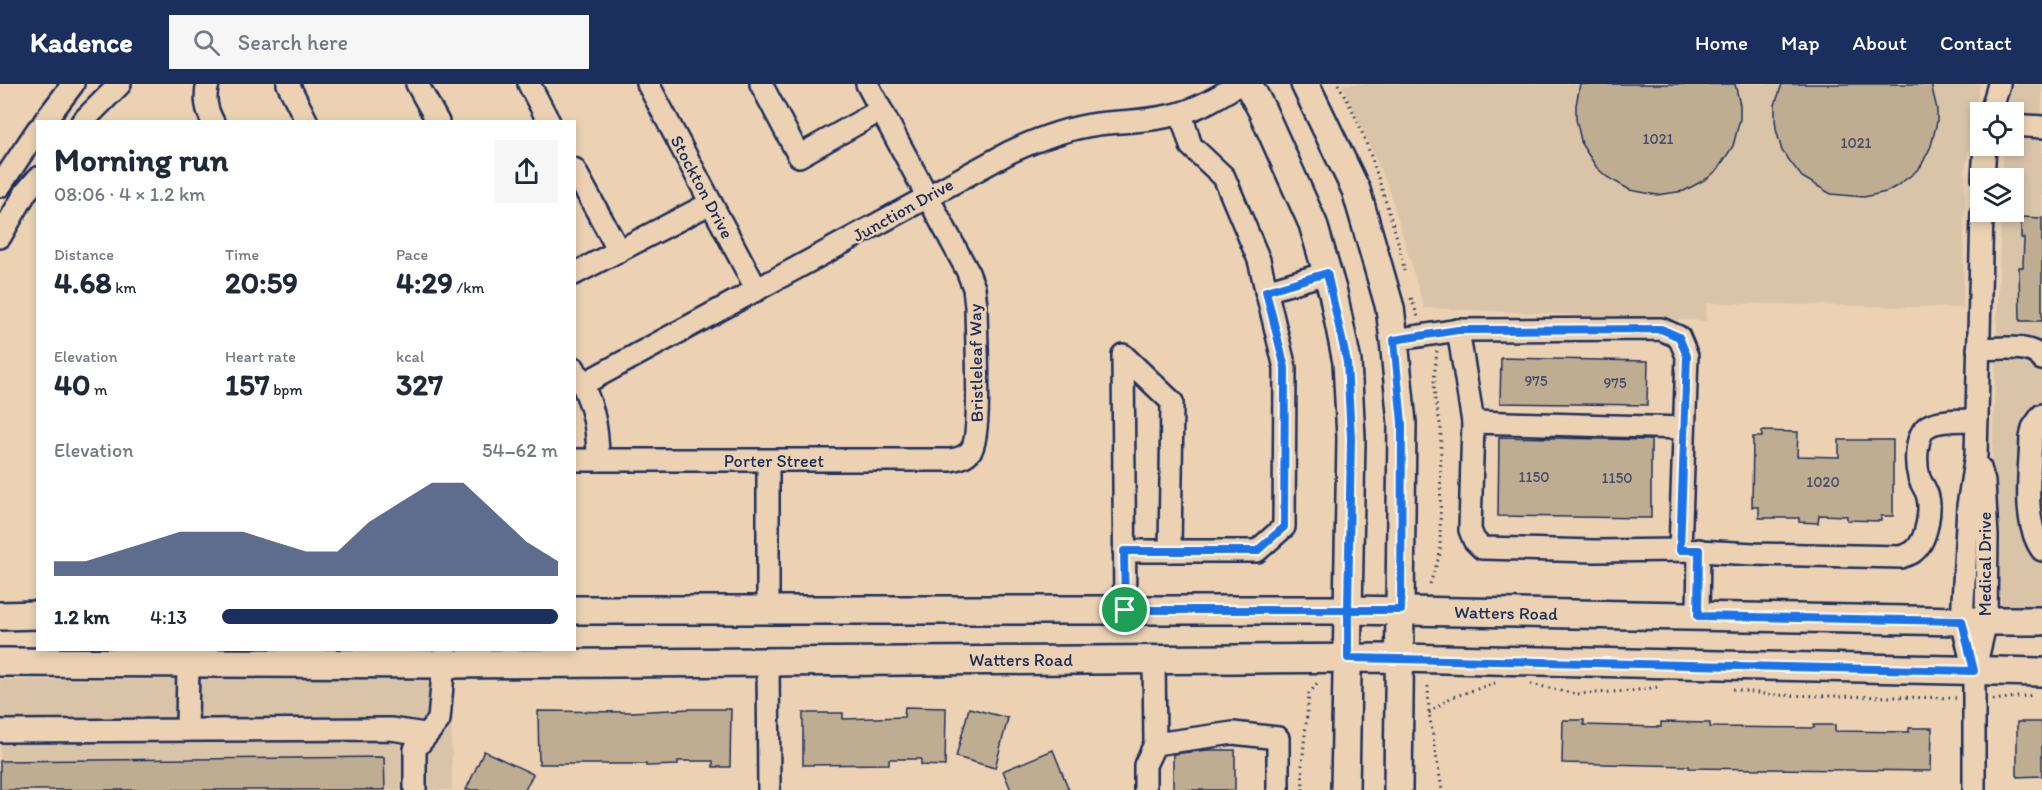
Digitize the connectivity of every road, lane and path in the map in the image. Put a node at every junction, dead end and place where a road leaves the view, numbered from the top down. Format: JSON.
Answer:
{"nodes":[{"id":1,"x":73,"y":84,"type":"edge"},
{"id":2,"x":120,"y":84,"type":"edge"},
{"id":3,"x":288,"y":84,"type":"edge"},
{"id":4,"x":417,"y":84,"type":"edge"},
{"id":5,"x":529,"y":84,"type":"edge"},
{"id":6,"x":648,"y":84,"type":"edge"},
{"id":7,"x":761,"y":84,"type":"edge"},
{"id":8,"x":867,"y":84,"type":"edge"},
{"id":9,"x":1239,"y":84,"type":"edge"},
{"id":10,"x":1248,"y":84,"type":"edge"},
{"id":11,"x":1305,"y":84,"type":"edge"},
{"id":12,"x":1999,"y":84,"type":"edge"},
{"id":13,"x":207,"y":88,"type":"edge"},
{"id":14,"x":1994,"y":102,"type":"edge"},
{"id":15,"x":881,"y":111,"type":"junction"},
{"id":16,"x":1181,"y":114,"type":"junction"},
{"id":17,"x":46,"y":120,"type":"edge"},
{"id":18,"x":84,"y":120,"type":"edge"},
{"id":19,"x":212,"y":120,"type":"edge"},
{"id":20,"x":307,"y":120,"type":"edge"},
{"id":21,"x":437,"y":120,"type":"edge"},
{"id":22,"x":548,"y":120,"type":"edge"},
{"id":23,"x":2024,"y":126,"type":"edge"},
{"id":24,"x":2042,"y":127,"type":"edge"},
{"id":25,"x":36,"y":132,"type":"edge"},
{"id":26,"x":576,"y":173,"type":"edge"},
{"id":27,"x":36,"y":180,"type":"edge"},
{"id":28,"x":0,"y":186,"type":"edge"},
{"id":29,"x":928,"y":196,"type":"junction"},
{"id":30,"x":711,"y":203,"type":"junction"},
{"id":31,"x":1982,"y":222,"type":"edge"},
{"id":32,"x":0,"y":237,"type":"edge"},
{"id":33,"x":619,"y":251,"type":"junction"},
{"id":34,"x":576,"y":273,"type":"edge"},
{"id":35,"x":1327,"y":273,"type":"junction"},
{"id":36,"x":757,"y":290,"type":"junction"},
{"id":37,"x":1266,"y":291,"type":"junction"},
{"id":38,"x":1458,"y":330,"type":"junction"},
{"id":39,"x":1394,"y":340,"type":"junction"},
{"id":40,"x":1978,"y":349,"type":"junction"},
{"id":41,"x":2042,"y":359,"type":"edge"},
{"id":42,"x":579,"y":376,"type":"edge"},
{"id":43,"x":2042,"y":415,"type":"edge"},
{"id":44,"x":1977,"y":420,"type":"junction"},
{"id":45,"x":1473,"y":422,"type":"junction"},
{"id":46,"x":1441,"y":428,"type":"dead end"},
{"id":47,"x":1684,"y":428,"type":"junction"},
{"id":48,"x":971,"y":451,"type":"joint"},
{"id":49,"x":576,"y":460,"type":"edge"},
{"id":50,"x":598,"y":460,"type":"junction"},
{"id":51,"x":768,"y":461,"type":"junction"},
{"id":52,"x":2042,"y":549,"type":"edge"},
{"id":53,"x":1170,"y":550,"type":"junction"},
{"id":54,"x":1690,"y":550,"type":"junction"},
{"id":55,"x":1124,"y":551,"type":"junction"},
{"id":56,"x":1430,"y":584,"type":"dead end"},
{"id":57,"x":576,"y":610,"type":"edge"},
{"id":58,"x":768,"y":610,"type":"junction"},
{"id":59,"x":1125,"y":610,"type":"junction"},
{"id":60,"x":1348,"y":610,"type":"junction"},
{"id":61,"x":1401,"y":610,"type":"junction"},
{"id":62,"x":36,"y":615,"type":"edge"},
{"id":63,"x":0,"y":616,"type":"edge"},
{"id":64,"x":1698,"y":616,"type":"junction"},
{"id":65,"x":1974,"y":621,"type":"junction"},
{"id":66,"x":2042,"y":621,"type":"edge"},
{"id":67,"x":445,"y":657,"type":"edge"},
{"id":68,"x":1348,"y":658,"type":"junction"},
{"id":69,"x":1399,"y":658,"type":"junction"},
{"id":70,"x":1154,"y":659,"type":"junction"},
{"id":71,"x":0,"y":662,"type":"edge"},
{"id":72,"x":768,"y":662,"type":"junction"},
{"id":73,"x":188,"y":663,"type":"junction"},
{"id":74,"x":1974,"y":671,"type":"junction"},
{"id":75,"x":1318,"y":682,"type":"dead end"},
{"id":76,"x":1496,"y":683,"type":"dead end"},
{"id":77,"x":1526,"y":683,"type":"dead end"},
{"id":78,"x":2040,"y":683,"type":"edge"},
{"id":79,"x":1428,"y":686,"type":"dead end"},
{"id":80,"x":1664,"y":686,"type":"dead end"},
{"id":81,"x":1730,"y":688,"type":"dead end"},
{"id":82,"x":1975,"y":699,"type":"junction"},
{"id":83,"x":1429,"y":712,"type":"junction"},
{"id":84,"x":187,"y":730,"type":"junction"},
{"id":85,"x":0,"y":731,"type":"edge"},
{"id":86,"x":425,"y":734,"type":"junction"},
{"id":87,"x":1155,"y":744,"type":"junction"},
{"id":88,"x":415,"y":790,"type":"edge"},
{"id":89,"x":769,"y":790,"type":"edge"},
{"id":90,"x":1145,"y":790,"type":"edge"},
{"id":91,"x":1278,"y":790,"type":"edge"},
{"id":92,"x":1303,"y":790,"type":"edge"},
{"id":93,"x":1345,"y":790,"type":"edge"},
{"id":94,"x":1398,"y":790,"type":"edge"},
{"id":95,"x":1442,"y":790,"type":"edge"},
{"id":96,"x":1974,"y":790,"type":"edge"}],
"edges":[{"from":1,"to":17,"type":"street"},
{"from":2,"to":18,"type":"street"},
{"from":3,"to":20,"type":"street"},
{"from":4,"to":21,"type":"street"},
{"from":5,"to":22,"type":"street"},
{"from":6,"to":30,"type":"street","name":"Stockton Drive"},
{"from":7,"to":15,"type":"street"},
{"from":8,"to":15,"type":"street","name":"Bristleleaf Way"},
{"from":9,"to":16,"type":"street","name":"Junction Drive"},
{"from":10,"to":35,"type":"main road"},
{"from":11,"to":39,"type":"main road"},
{"from":12,"to":14,"type":"street"},
{"from":13,"to":19,"type":"street"},
{"from":15,"to":29,"type":"street","name":"Bristleleaf Way"},
{"from":16,"to":29,"type":"street","name":"Junction Drive"},
{"from":16,"to":37,"type":"street"},
{"from":23,"to":24,"type":"street"},
{"from":25,"to":28,"type":"street"},
{"from":26,"to":33,"type":"street"},
{"from":27,"to":32,"type":"street"},
{"from":29,"to":36,"type":"street","name":"Junction Drive"},
{"from":29,"to":48,"type":"street","name":"Bristleleaf Way"},
{"from":30,"to":33,"type":"street"},
{"from":30,"to":36,"type":"street","name":"Stockton Drive"},
{"from":31,"to":40,"type":"street","name":"Medical Drive"},
{"from":33,"to":34,"type":"street"},
{"from":35,"to":37,"type":"street"},
{"from":35,"to":60,"type":"main road"},
{"from":36,"to":42,"type":"street","name":"Junction Drive"},
{"from":37,"to":53,"type":"street"},
{"from":38,"to":39,"type":"street"},
{"from":38,"to":45,"type":"street"},
{"from":38,"to":47,"type":"street"},
{"from":39,"to":61,"type":"main road"},
{"from":40,"to":41,"type":"street"},
{"from":40,"to":44,"type":"street","name":"Medical Drive"},
{"from":42,"to":50,"type":"street"},
{"from":43,"to":52,"type":"street"},
{"from":44,"to":54,"type":"street"},
{"from":44,"to":65,"type":"street","name":"Medical Drive"},
{"from":45,"to":47,"type":"street"},
{"from":45,"to":54,"type":"street"},
{"from":46,"to":56,"type":"path"},
{"from":47,"to":54,"type":"street"},
{"from":48,"to":51,"type":"street","name":"Porter Street"},
{"from":49,"to":50,"type":"street","name":"Porter Street"},
{"from":50,"to":51,"type":"street","name":"Porter Street"},
{"from":51,"to":58,"type":"street"},
{"from":53,"to":55,"type":"street"},
{"from":53,"to":55,"type":"street"},
{"from":54,"to":64,"type":"street"},
{"from":55,"to":59,"type":"street"},
{"from":57,"to":58,"type":"main road","name":"Watters Road"},
{"from":58,"to":59,"type":"main road","name":"Watters Road"},
{"from":59,"to":60,"type":"main road","name":"Watters Road"},
{"from":60,"to":61,"type":"main road","name":"Watters Road"},
{"from":60,"to":68,"type":"main road"},
{"from":61,"to":64,"type":"main road","name":"Watters Road"},
{"from":61,"to":69,"type":"main road"},
{"from":62,"to":63,"type":"main road"},
{"from":64,"to":65,"type":"main road","name":"Watters Road"},
{"from":65,"to":66,"type":"main road","name":"Watters Road"},
{"from":65,"to":74,"type":"street","name":"Medical Drive"},
{"from":67,"to":72,"type":"main road","name":"Watters Road"},
{"from":67,"to":73,"type":"main road","name":"Watters Road"},
{"from":67,"to":86,"type":"street"},
{"from":68,"to":69,"type":"main road","name":"Watters Road"},
{"from":68,"to":70,"type":"main road","name":"Watters Road"},
{"from":68,"to":93,"type":"main road"},
{"from":69,"to":74,"type":"main road","name":"Watters Road"},
{"from":69,"to":94,"type":"main road"},
{"from":70,"to":72,"type":"main road","name":"Watters Road"},
{"from":70,"to":87,"type":"street"},
{"from":71,"to":73,"type":"main road","name":"Watters Road"},
{"from":72,"to":89,"type":"street"},
{"from":73,"to":84,"type":"street"},
{"from":74,"to":78,"type":"main road","name":"Watters Road"},
{"from":74,"to":82,"type":"street","name":"Medical Drive"},
{"from":75,"to":92,"type":"path"},
{"from":76,"to":83,"type":"path"},
{"from":77,"to":80,"type":"path"},
{"from":78,"to":82,"type":"path"},
{"from":79,"to":83,"type":"path"},
{"from":81,"to":82,"type":"path"},
{"from":82,"to":96,"type":"street","name":"Medical Drive"},
{"from":83,"to":95,"type":"path"},
{"from":84,"to":85,"type":"street"},
{"from":84,"to":86,"type":"street"},
{"from":86,"to":88,"type":"street"},
{"from":87,"to":90,"type":"street"},
{"from":87,"to":91,"type":"street"}]}
